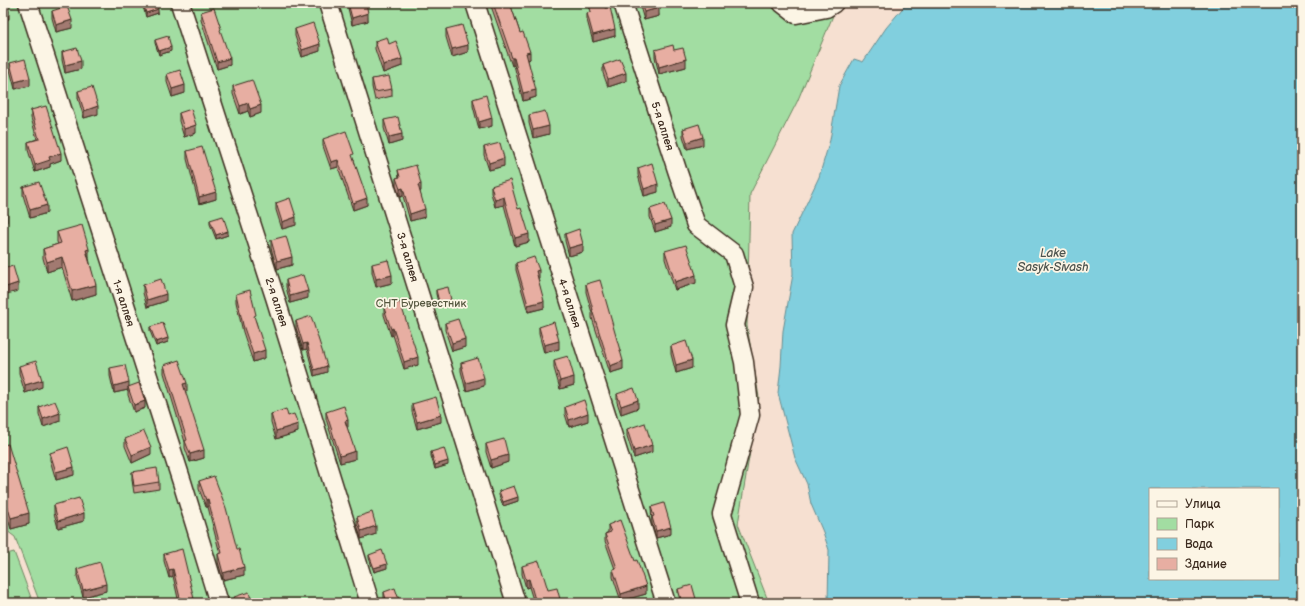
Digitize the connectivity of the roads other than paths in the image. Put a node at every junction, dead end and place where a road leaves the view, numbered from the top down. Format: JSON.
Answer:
{"nodes":[{"id":1,"x":28,"y":3,"type":"edge"},
{"id":2,"x":180,"y":3,"type":"edge"},
{"id":3,"x":328,"y":3,"type":"edge"},
{"id":4,"x":475,"y":3,"type":"edge"},
{"id":5,"x":623,"y":3,"type":"edge"},
{"id":6,"x":782,"y":3,"type":"edge"},
{"id":7,"x":834,"y":3,"type":"edge"},
{"id":8,"x":219,"y":603,"type":"edge"},
{"id":9,"x":370,"y":603,"type":"edge"},
{"id":10,"x":516,"y":603,"type":"edge"},
{"id":11,"x":666,"y":603,"type":"edge"},
{"id":12,"x":750,"y":603,"type":"edge"}],
"edges":[{"from":1,"to":8,"type":"lane","name":"1-я аллея"},
{"from":2,"to":9,"type":"lane","name":"2-я аллея"},
{"from":3,"to":10,"type":"lane","name":"3-я аллея"},
{"from":4,"to":11,"type":"lane","name":"4-я аллея"},
{"from":5,"to":12,"type":"lane","name":"5-я аллея"},
{"from":6,"to":7,"type":"lane"}]}
